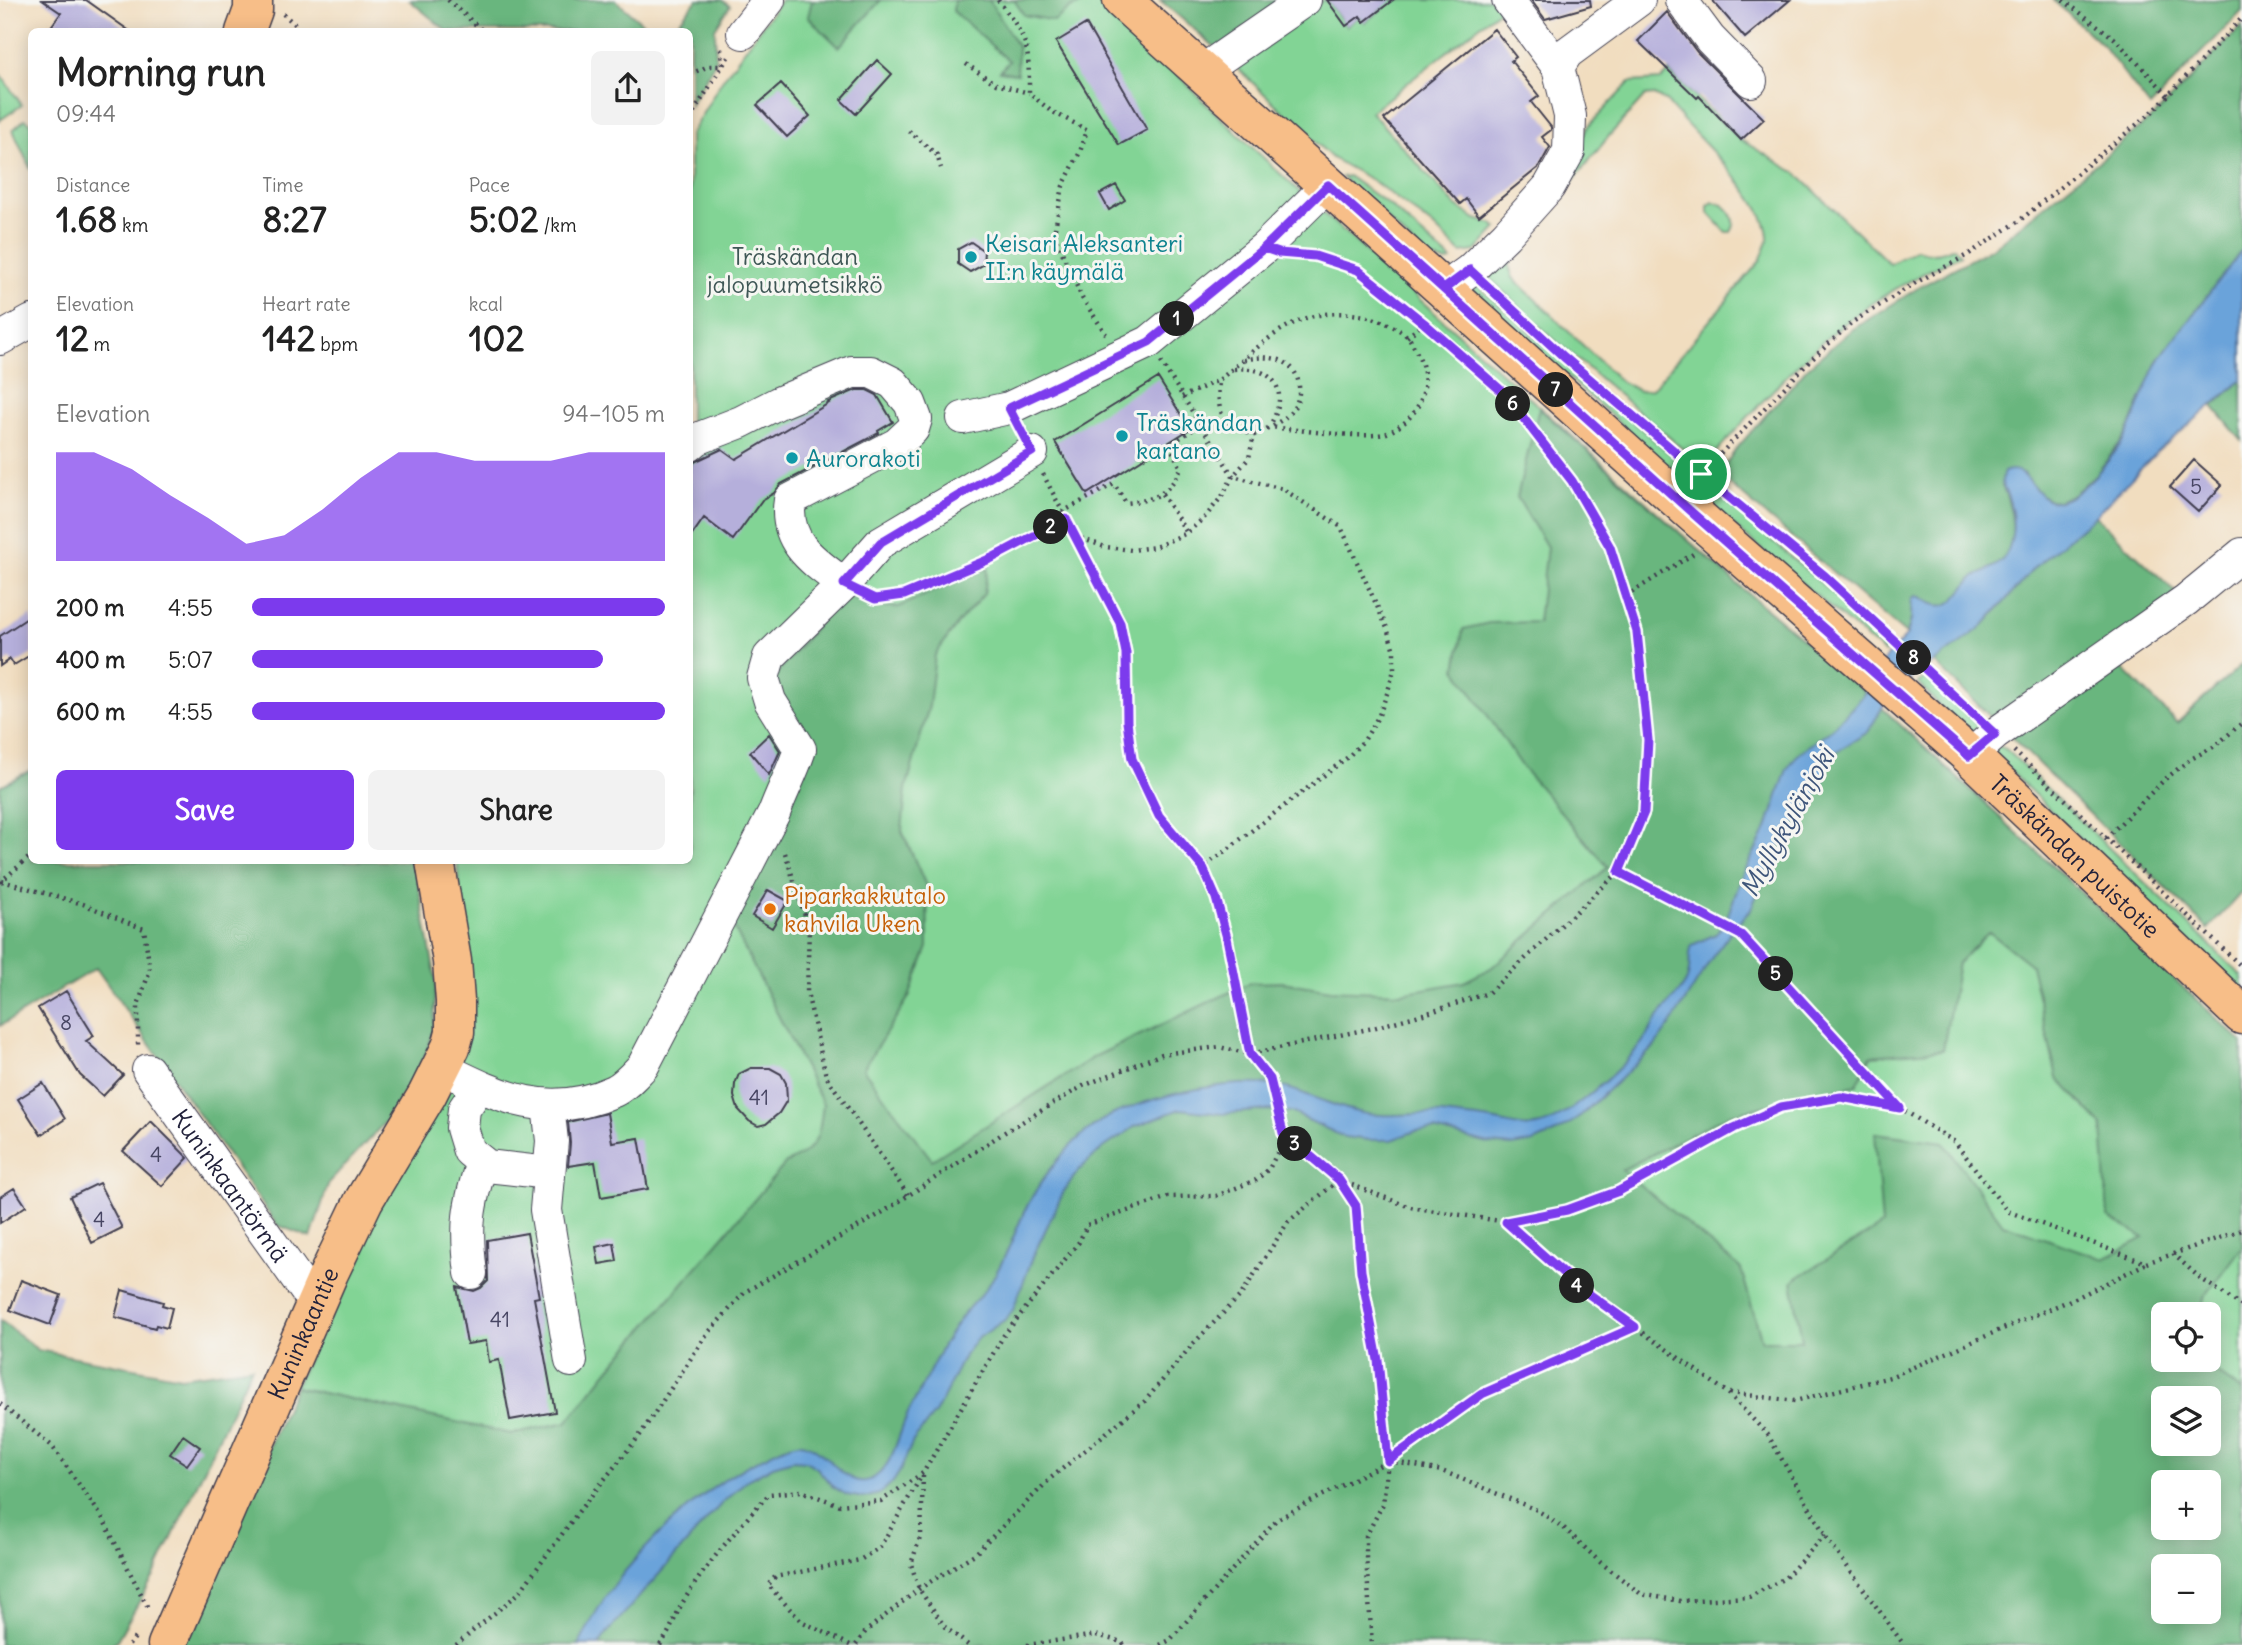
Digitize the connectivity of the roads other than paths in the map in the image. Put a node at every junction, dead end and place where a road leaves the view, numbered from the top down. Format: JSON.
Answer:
{"nodes":[{"id":1,"x":769,"y":0,"type":"edge"},
{"id":2,"x":1122,"y":0,"type":"edge"},
{"id":3,"x":1305,"y":0,"type":"edge"},
{"id":4,"x":1508,"y":0,"type":"edge"},
{"id":5,"x":1681,"y":0,"type":"edge"},
{"id":6,"x":1627,"y":4,"type":"edge"},
{"id":7,"x":743,"y":33,"type":"road end"},
{"id":8,"x":1558,"y":66,"type":"junction"},
{"id":9,"x":1202,"y":71,"type":"junction"},
{"id":10,"x":1751,"y":81,"type":"dead end"},
{"id":11,"x":1328,"y":185,"type":"junction"},
{"id":12,"x":1444,"y":289,"type":"junction"},
{"id":13,"x":28,"y":323,"type":"edge"},
{"id":14,"x":0,"y":339,"type":"edge"},
{"id":15,"x":963,"y":418,"type":"dead end"},
{"id":16,"x":693,"y":442,"type":"edge"},
{"id":17,"x":1032,"y":452,"type":"road end"},
{"id":18,"x":2242,"y":554,"type":"edge"},
{"id":19,"x":844,"y":584,"type":"junction"},
{"id":20,"x":1982,"y":745,"type":"junction"},
{"id":21,"x":436,"y":864,"type":"edge"},
{"id":22,"x":2242,"y":1015,"type":"edge"},
{"id":23,"x":442,"y":1068,"type":"junction"},
{"id":24,"x":148,"y":1070,"type":"road end"},
{"id":25,"x":479,"y":1087,"type":"junction"},
{"id":26,"x":548,"y":1105,"type":"junction"},
{"id":27,"x":482,"y":1162,"type":"junction"},
{"id":28,"x":550,"y":1173,"type":"junction"},
{"id":29,"x":471,"y":1273,"type":"dead end"},
{"id":30,"x":317,"y":1298,"type":"junction"},
{"id":31,"x":571,"y":1361,"type":"dead end"},
{"id":32,"x":151,"y":1641,"type":"edge"}],
"edges":[{"from":1,"to":7,"type":"street"},
{"from":2,"to":9,"type":"main road","name":"Träskändan puistotie"},
{"from":3,"to":9,"type":"street"},
{"from":4,"to":8,"type":"street"},
{"from":5,"to":10,"type":"street"},
{"from":6,"to":8,"type":"street"},
{"from":8,"to":12,"type":"street"},
{"from":9,"to":11,"type":"main road","name":"Träskändan puistotie"},
{"from":11,"to":12,"type":"main road","name":"Träskändan puistotie"},
{"from":11,"to":15,"type":"street"},
{"from":12,"to":20,"type":"main road","name":"Träskändan puistotie"},
{"from":13,"to":14,"type":"street"},
{"from":16,"to":19,"type":"street"},
{"from":17,"to":19,"type":"street"},
{"from":18,"to":20,"type":"street"},
{"from":19,"to":26,"type":"street"},
{"from":20,"to":22,"type":"main road","name":"Träskändan puistotie"},
{"from":21,"to":23,"type":"main road","name":"Kuninkaantie"},
{"from":23,"to":25,"type":"street"},
{"from":23,"to":30,"type":"main road","name":"Kuninkaantie"},
{"from":24,"to":30,"type":"street","name":"Kuninkaantörmä"},
{"from":25,"to":26,"type":"street"},
{"from":25,"to":27,"type":"street"},
{"from":26,"to":28,"type":"street"},
{"from":27,"to":28,"type":"street"},
{"from":27,"to":29,"type":"street"},
{"from":28,"to":31,"type":"street"},
{"from":30,"to":32,"type":"main road","name":"Kuninkaantie"}]}
